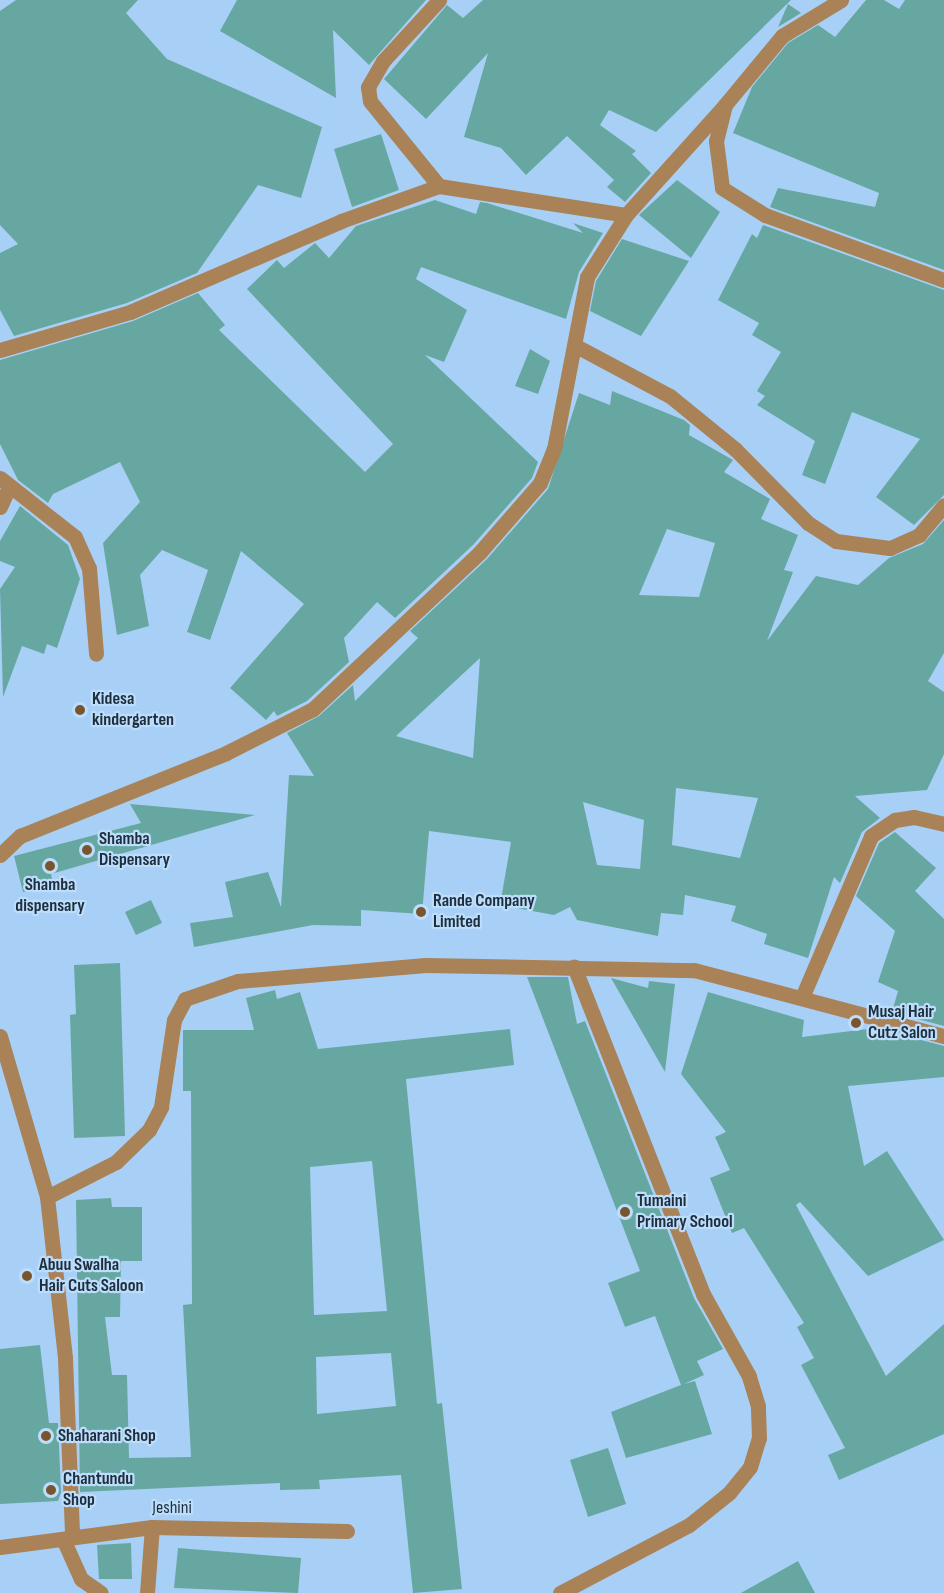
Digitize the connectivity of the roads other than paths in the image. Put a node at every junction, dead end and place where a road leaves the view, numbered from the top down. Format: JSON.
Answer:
{"nodes":[{"id":1,"x":439,"y":0,"type":"edge"},
{"id":2,"x":841,"y":0,"type":"edge"},
{"id":3,"x":724,"y":105,"type":"junction"},
{"id":4,"x":439,"y":186,"type":"junction"},
{"id":5,"x":626,"y":215,"type":"junction"},
{"id":6,"x":944,"y":280,"type":"edge"},
{"id":7,"x":576,"y":346,"type":"junction"},
{"id":8,"x":0,"y":350,"type":"edge"},
{"id":9,"x":4,"y":484,"type":"edge"},
{"id":10,"x":944,"y":505,"type":"edge"},
{"id":11,"x":0,"y":507,"type":"edge"},
{"id":12,"x":96,"y":654,"type":"dead end"},
{"id":13,"x":944,"y":824,"type":"edge"},
{"id":14,"x":0,"y":855,"type":"edge"},
{"id":15,"x":574,"y":967,"type":"junction"},
{"id":16,"x":803,"y":995,"type":"junction"},
{"id":17,"x":0,"y":1036,"type":"edge"},
{"id":18,"x":944,"y":1036,"type":"edge"},
{"id":19,"x":47,"y":1197,"type":"junction"},
{"id":20,"x":152,"y":1527,"type":"junction"},
{"id":21,"x":346,"y":1531,"type":"dead end"},
{"id":22,"x":68,"y":1537,"type":"junction"},
{"id":23,"x":0,"y":1547,"type":"edge"},
{"id":24,"x":101,"y":1593,"type":"edge"},
{"id":25,"x":147,"y":1593,"type":"edge"},
{"id":26,"x":560,"y":1593,"type":"edge"}],
"edges":[{"from":1,"to":4,"type":"street"},
{"from":2,"to":3,"type":"street"},
{"from":3,"to":5,"type":"street"},
{"from":3,"to":6,"type":"street"},
{"from":4,"to":5,"type":"street"},
{"from":4,"to":8,"type":"street"},
{"from":5,"to":7,"type":"street"},
{"from":7,"to":10,"type":"street"},
{"from":7,"to":14,"type":"street"},
{"from":9,"to":11,"type":"street"},
{"from":9,"to":12,"type":"street"},
{"from":13,"to":16,"type":"street"},
{"from":15,"to":16,"type":"street"},
{"from":15,"to":19,"type":"street"},
{"from":15,"to":26,"type":"street"},
{"from":16,"to":18,"type":"street"},
{"from":17,"to":19,"type":"street"},
{"from":19,"to":22,"type":"street"},
{"from":20,"to":21,"type":"street","name":"Jeshini"},
{"from":20,"to":22,"type":"street","name":"Jeshini"},
{"from":20,"to":25,"type":"street"},
{"from":22,"to":23,"type":"street","name":"Jeshini"},
{"from":22,"to":24,"type":"street"}]}
